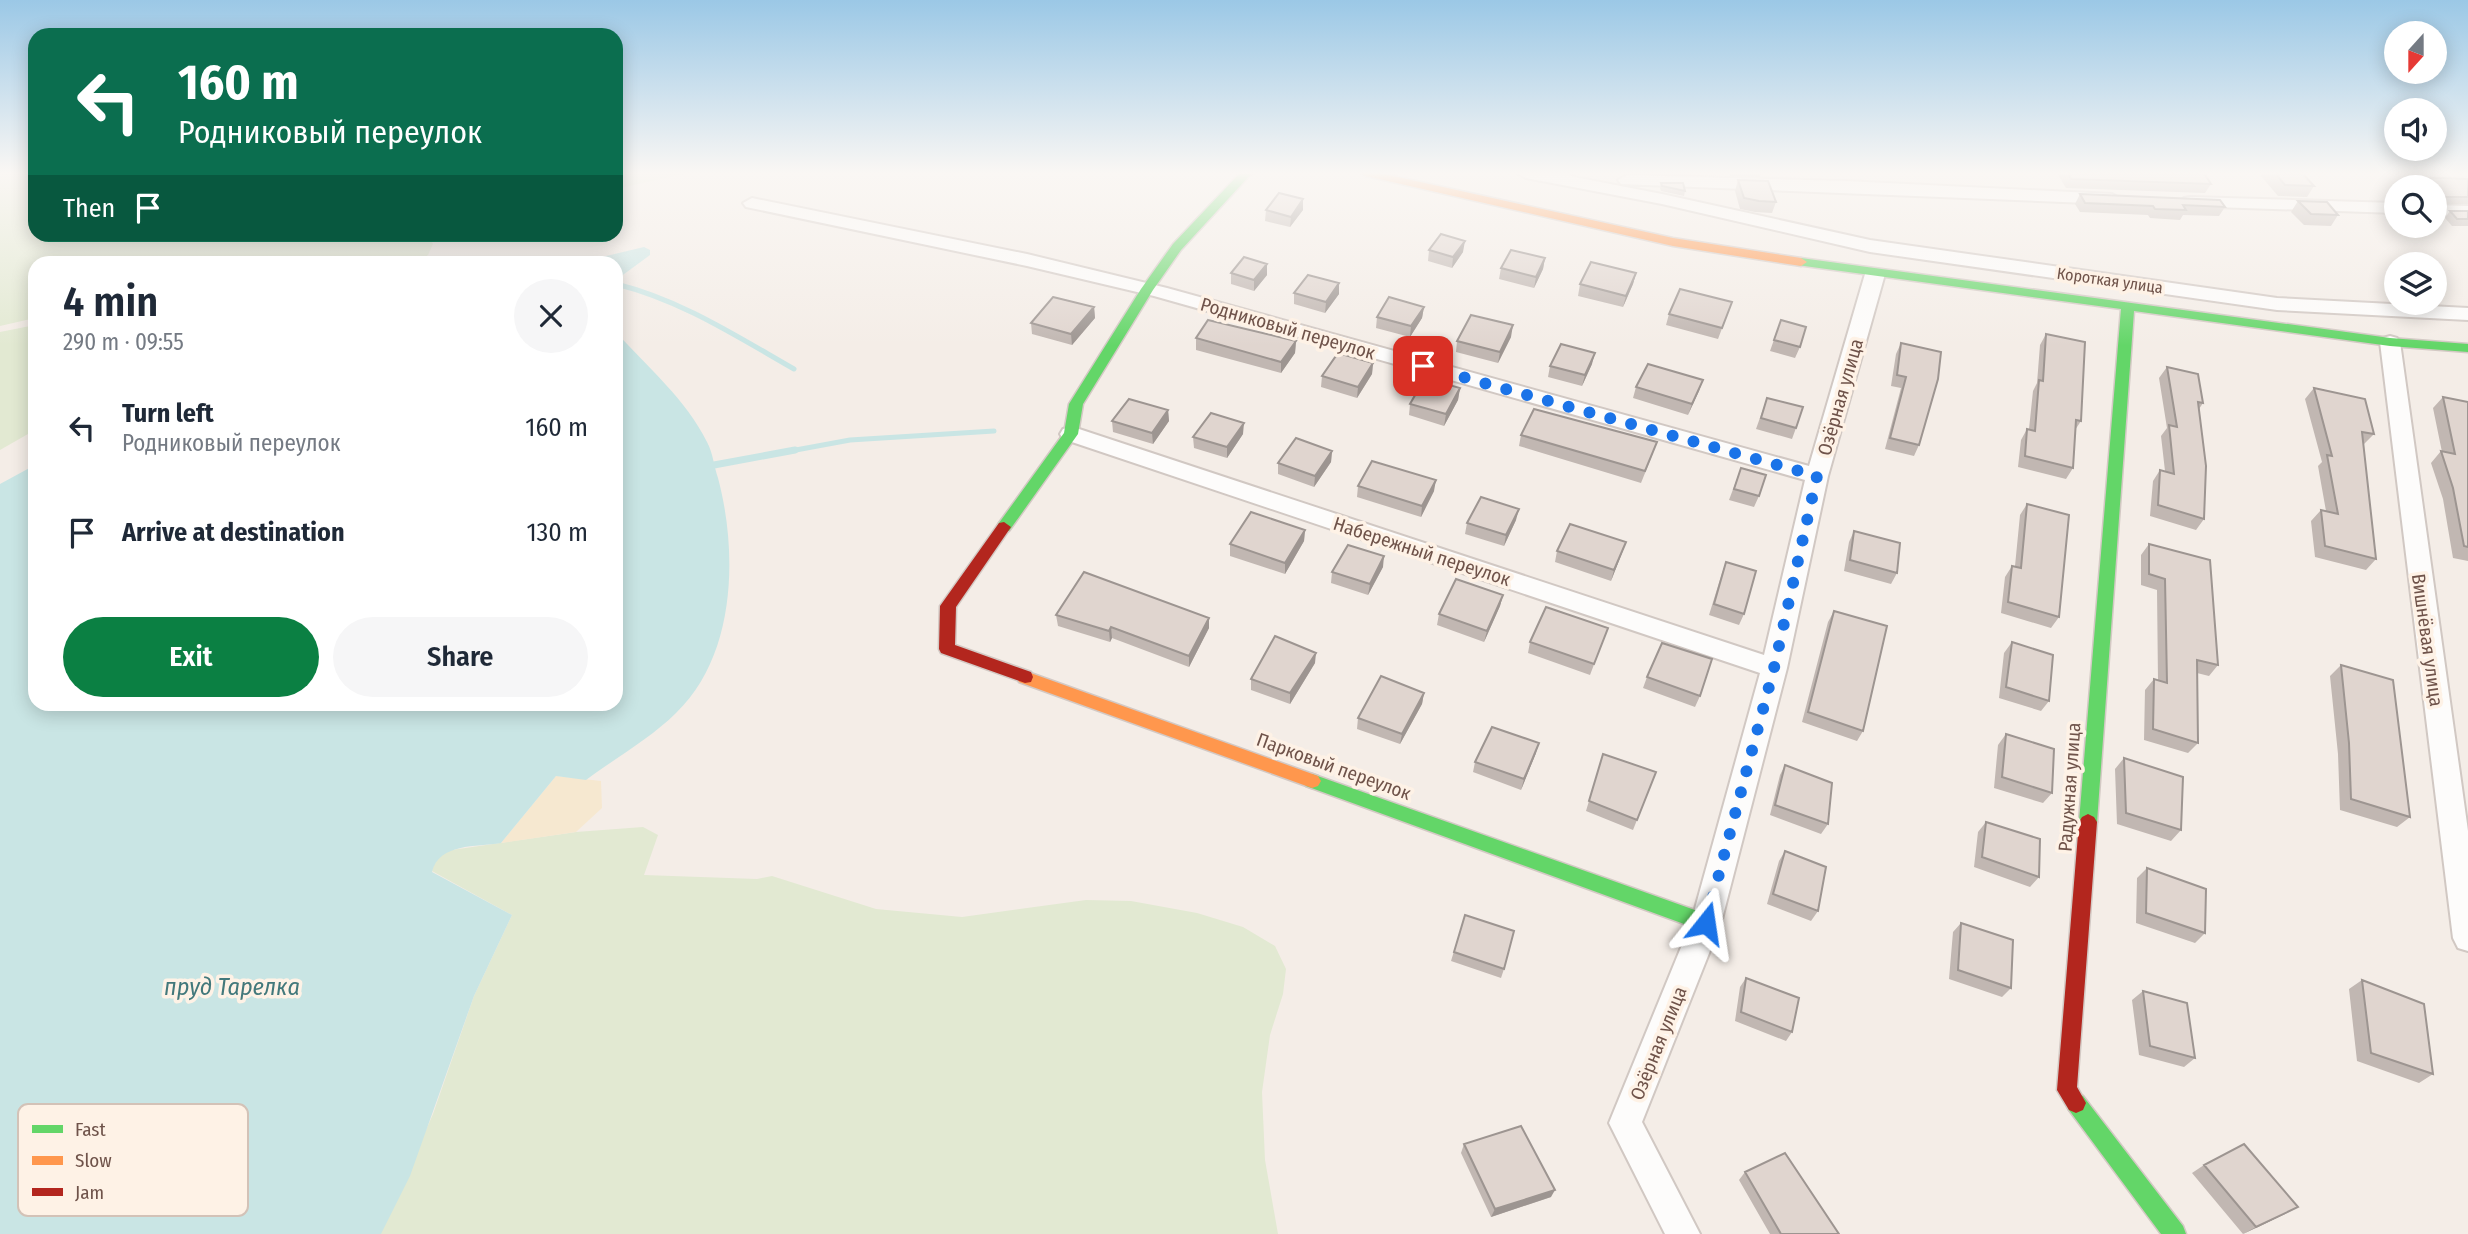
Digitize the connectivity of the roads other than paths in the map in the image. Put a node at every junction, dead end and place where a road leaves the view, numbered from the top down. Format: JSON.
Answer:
{"nodes":[{"id":1,"x":885,"y":231,"type":"edge"},
{"id":2,"x":1192,"y":231,"type":"edge"},
{"id":3,"x":1622,"y":231,"type":"edge"},
{"id":4,"x":1802,"y":231,"type":"edge"},
{"id":5,"x":1875,"y":274,"type":"junction"},
{"id":6,"x":1147,"y":289,"type":"junction"},
{"id":7,"x":2128,"y":307,"type":"junction"},
{"id":8,"x":2468,"y":314,"type":"edge"},
{"id":9,"x":2390,"y":342,"type":"junction"},
{"id":10,"x":2468,"y":348,"type":"edge"},
{"id":11,"x":1071,"y":434,"type":"junction"},
{"id":12,"x":1817,"y":476,"type":"junction"},
{"id":13,"x":1774,"y":668,"type":"junction"},
{"id":14,"x":1706,"y":923,"type":"junction"},
{"id":15,"x":2468,"y":938,"type":"edge"},
{"id":16,"x":1684,"y":1234,"type":"edge"},
{"id":17,"x":2175,"y":1234,"type":"edge"}],
"edges":[{"from":1,"to":6,"type":"street","name":"Родниковый переулок"},
{"from":2,"to":6,"type":"street"},
{"from":3,"to":5,"type":"street"},
{"from":4,"to":8,"type":"street","name":"Короткая улица"},
{"from":5,"to":7,"type":"street"},
{"from":5,"to":12,"type":"street","name":"Озёрная улица"},
{"from":6,"to":11,"type":"street"},
{"from":6,"to":12,"type":"street","name":"Родниковый переулок"},
{"from":7,"to":9,"type":"street"},
{"from":7,"to":17,"type":"street","name":"Радужная улица"},
{"from":9,"to":10,"type":"street"},
{"from":9,"to":15,"type":"street","name":"Вишнёвая улица"},
{"from":11,"to":13,"type":"street","name":"Набережный переулок"},
{"from":11,"to":14,"type":"street","name":"Парковый переулок"},
{"from":12,"to":13,"type":"street","name":"Озёрная улица"},
{"from":13,"to":14,"type":"street","name":"Озёрная улица"},
{"from":14,"to":16,"type":"street","name":"Озёрная улица"}]}
